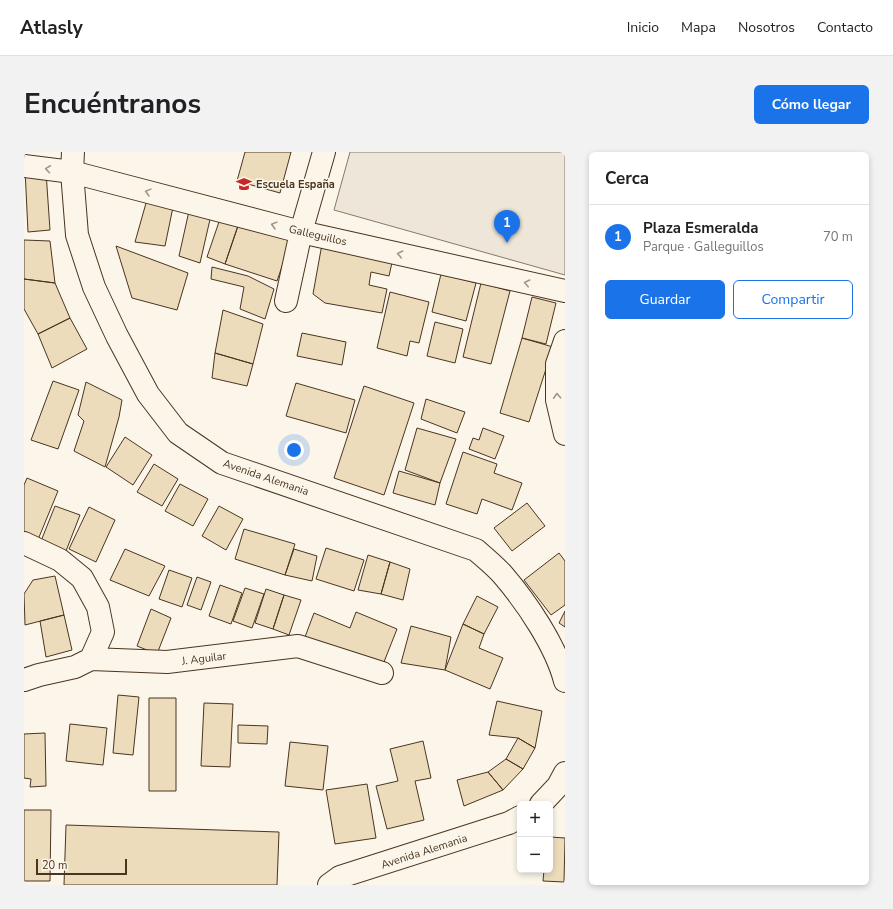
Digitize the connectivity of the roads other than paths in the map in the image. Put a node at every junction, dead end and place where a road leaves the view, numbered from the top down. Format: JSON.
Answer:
{"nodes":[{"id":1,"x":324,"y":152,"type":"edge"},
{"id":2,"x":73,"y":162,"type":"edge"},
{"id":3,"x":24,"y":166,"type":"edge"},
{"id":4,"x":300,"y":232,"type":"junction"},
{"id":5,"x":565,"y":291,"type":"edge"},
{"id":6,"x":286,"y":302,"type":"dead end"},
{"id":7,"x":565,"y":341,"type":"edge"},
{"id":8,"x":565,"y":434,"type":"edge"},
{"id":9,"x":24,"y":543,"type":"edge"},
{"id":10,"x":91,"y":659,"type":"junction"},
{"id":11,"x":382,"y":672,"type":"dead end"},
{"id":12,"x":564,"y":674,"type":"edge"},
{"id":13,"x":24,"y":680,"type":"edge"},
{"id":14,"x":565,"y":773,"type":"edge"},
{"id":15,"x":544,"y":801,"type":"edge"},
{"id":16,"x":517,"y":819,"type":"edge"},
{"id":17,"x":329,"y":885,"type":"edge"}],
"edges":[{"from":1,"to":4,"type":"street"},
{"from":2,"to":3,"type":"street","name":"Galleguillos","one_way":true},
{"from":4,"to":2,"type":"street","name":"Galleguillos","one_way":true},
{"from":2,"to":12,"type":"street","name":"Avenida Alemania"},
{"from":5,"to":4,"type":"street","name":"Galleguillos","one_way":true},
{"from":4,"to":6,"type":"street"},
{"from":8,"to":7,"type":"street","one_way":true},
{"from":9,"to":10,"type":"street"},
{"from":10,"to":11,"type":"street","name":"J. Aguilar"},
{"from":10,"to":13,"type":"street","name":"J. Aguilar"},
{"from":14,"to":15,"type":"street"},
{"from":16,"to":17,"type":"street","name":"Avenida Alemania"}]}
